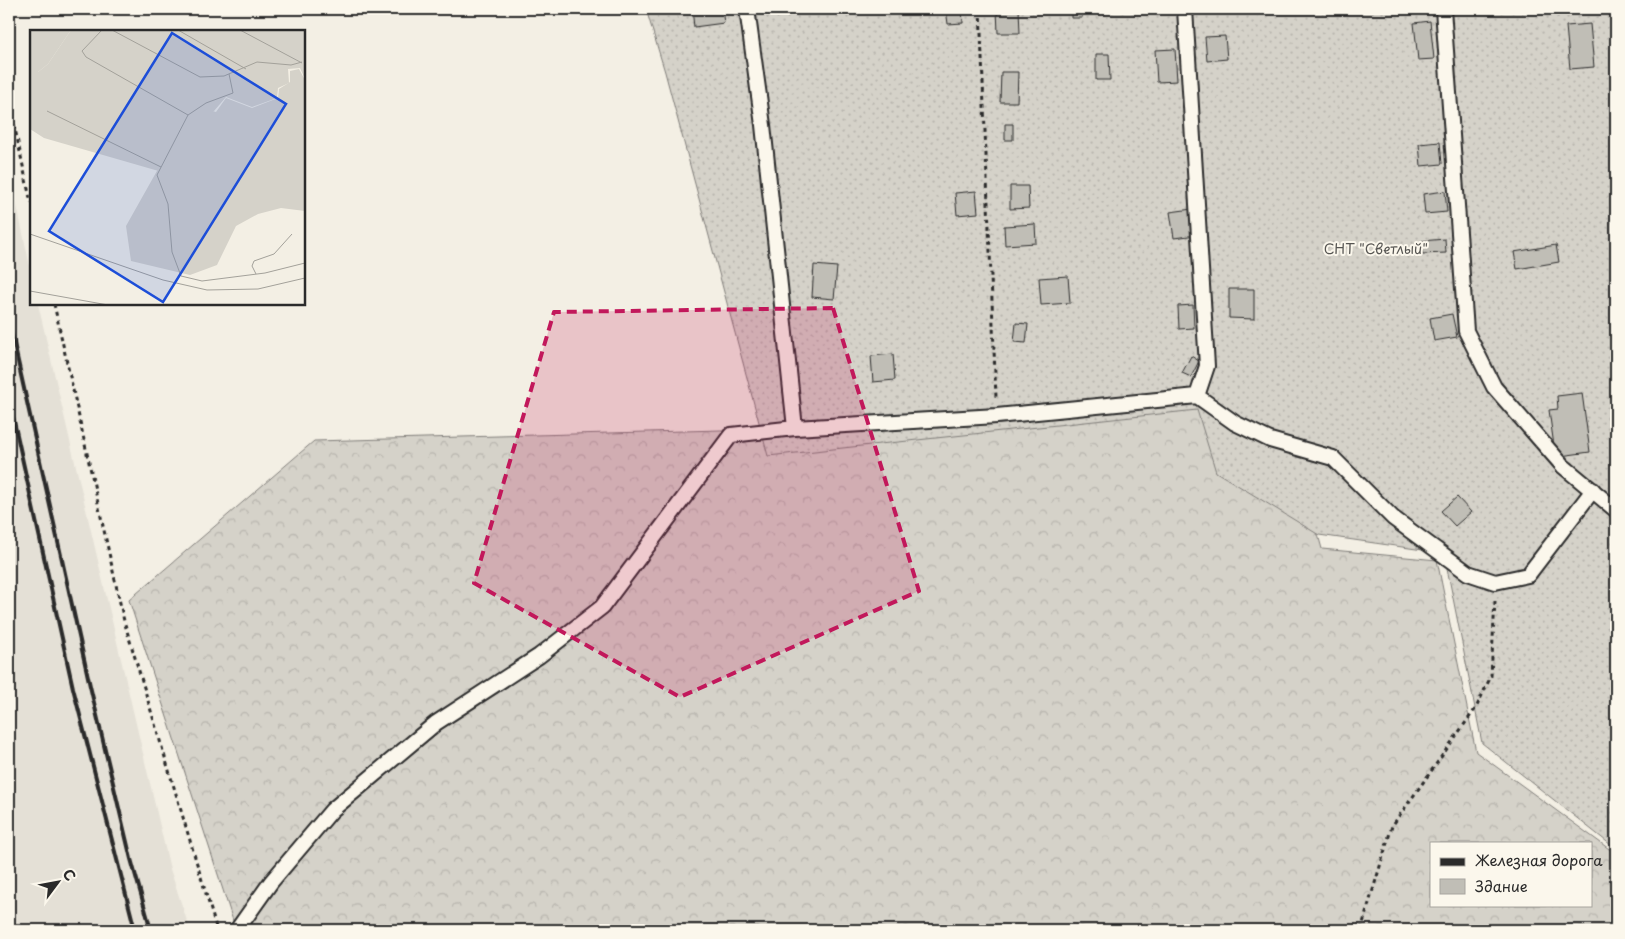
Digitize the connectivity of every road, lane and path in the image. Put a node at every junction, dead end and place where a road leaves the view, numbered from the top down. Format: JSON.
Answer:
{"nodes":[{"id":1,"x":747,"y":9,"type":"edge"},
{"id":2,"x":980,"y":9,"type":"edge"},
{"id":3,"x":1185,"y":9,"type":"edge"},
{"id":4,"x":1443,"y":9,"type":"edge"},
{"id":5,"x":9,"y":101,"type":"edge"},
{"id":6,"x":30,"y":197,"type":"edge"},
{"id":7,"x":54,"y":305,"type":"edge"},
{"id":8,"x":1197,"y":396,"type":"junction"},
{"id":9,"x":997,"y":416,"type":"junction"},
{"id":10,"x":795,"y":428,"type":"junction"},
{"id":11,"x":1593,"y":490,"type":"junction"},
{"id":12,"x":1616,"y":510,"type":"edge"},
{"id":13,"x":1496,"y":582,"type":"junction"},
{"id":14,"x":217,"y":930,"type":"edge"},
{"id":15,"x":237,"y":930,"type":"edge"},
{"id":16,"x":1361,"y":930,"type":"edge"}],
"edges":[{"from":1,"to":10,"type":"lane"},
{"from":2,"to":9,"type":"path"},
{"from":3,"to":8,"type":"lane"},
{"from":4,"to":11,"type":"lane"},
{"from":5,"to":6,"type":"path"},
{"from":7,"to":14,"type":"path"},
{"from":8,"to":9,"type":"lane"},
{"from":8,"to":13,"type":"lane"},
{"from":9,"to":10,"type":"lane"},
{"from":10,"to":15,"type":"lane"},
{"from":11,"to":12,"type":"lane"},
{"from":11,"to":13,"type":"lane"},
{"from":13,"to":16,"type":"path"}]}
